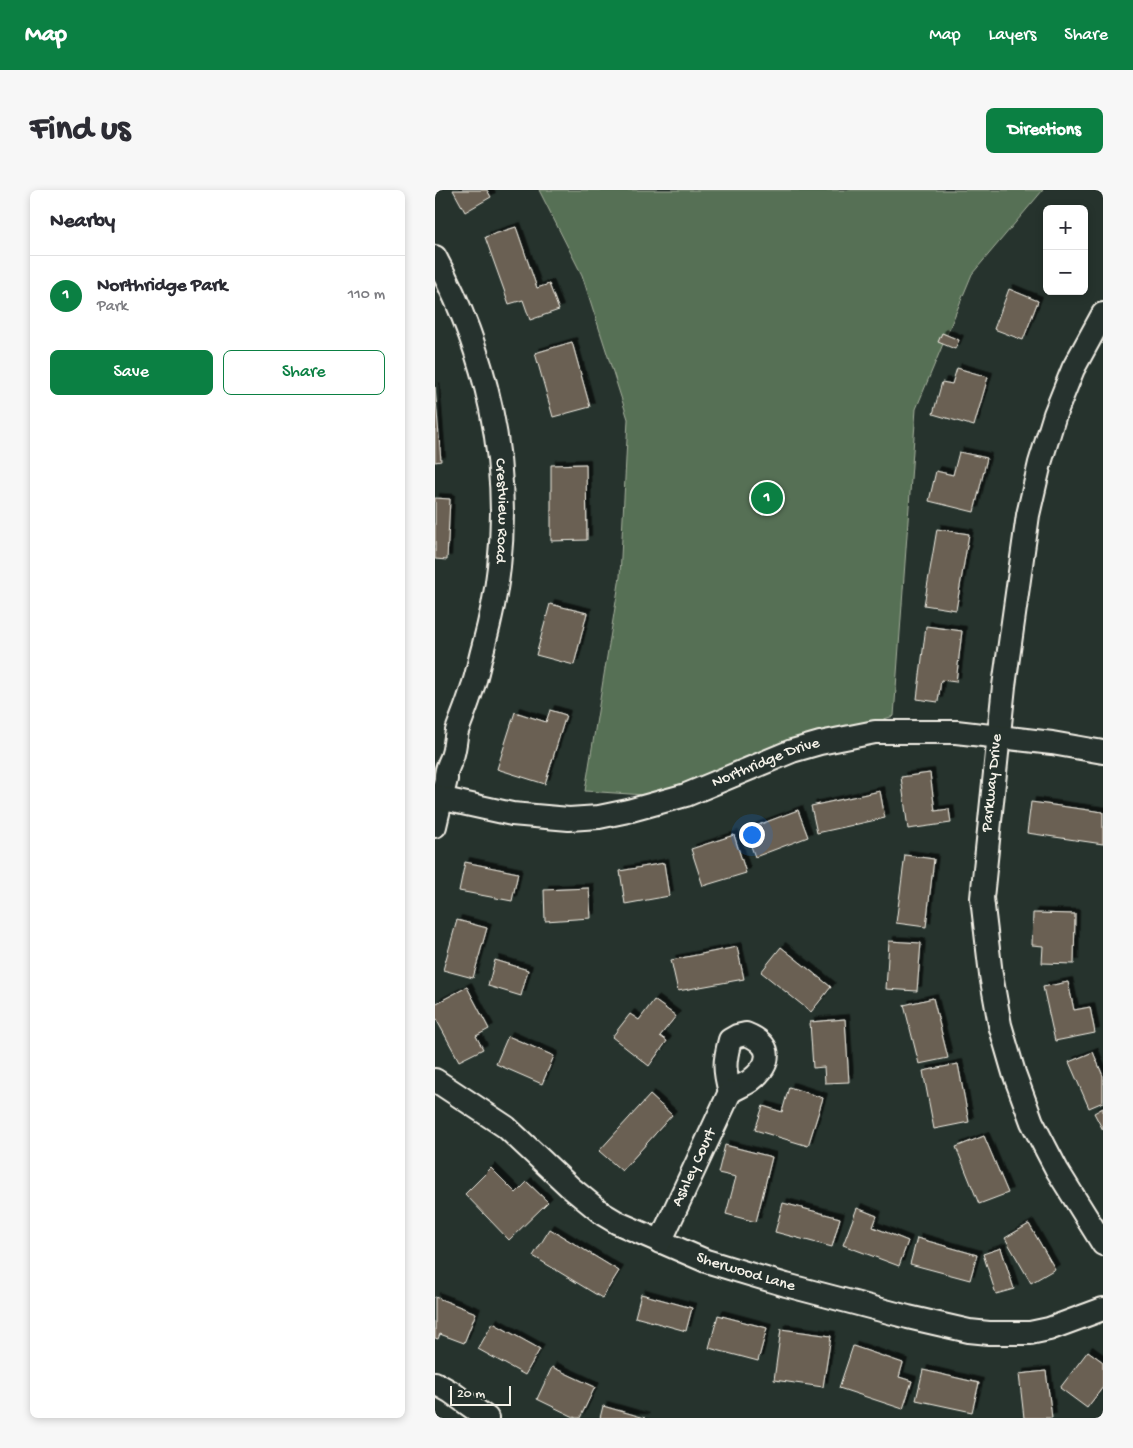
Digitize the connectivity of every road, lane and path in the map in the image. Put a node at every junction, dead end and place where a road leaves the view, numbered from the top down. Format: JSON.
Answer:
{"nodes":[{"id":1,"x":435,"y":257,"type":"edge"},
{"id":2,"x":1103,"y":314,"type":"edge"},
{"id":3,"x":999,"y":737,"type":"junction"},
{"id":4,"x":1103,"y":752,"type":"edge"},
{"id":5,"x":438,"y":798,"type":"edge"},
{"id":6,"x":435,"y":826,"type":"edge"},
{"id":7,"x":435,"y":1080,"type":"edge"},
{"id":8,"x":729,"y":1092,"type":"dead end"},
{"id":9,"x":660,"y":1242,"type":"junction"},
{"id":10,"x":1103,"y":1244,"type":"edge"},
{"id":11,"x":1103,"y":1309,"type":"edge"},
{"id":12,"x":435,"y":1383,"type":"edge"},
{"id":13,"x":487,"y":1418,"type":"edge"}],
"edges":[{"from":1,"to":5,"type":"street","name":"Crestview Road"},
{"from":2,"to":3,"type":"street","name":"Parkway Drive"},
{"from":3,"to":4,"type":"street","name":"Northridge Drive"},
{"from":3,"to":5,"type":"street","name":"Northridge Drive"},
{"from":3,"to":10,"type":"street","name":"Parkway Drive"},
{"from":5,"to":6,"type":"street","name":"Crestview Road"},
{"from":7,"to":9,"type":"street","name":"Sherwood Lane"},
{"from":8,"to":9,"type":"street","name":"Ashley Court"},
{"from":9,"to":11,"type":"street","name":"Sherwood Lane"},
{"from":12,"to":13,"type":"street"}]}
